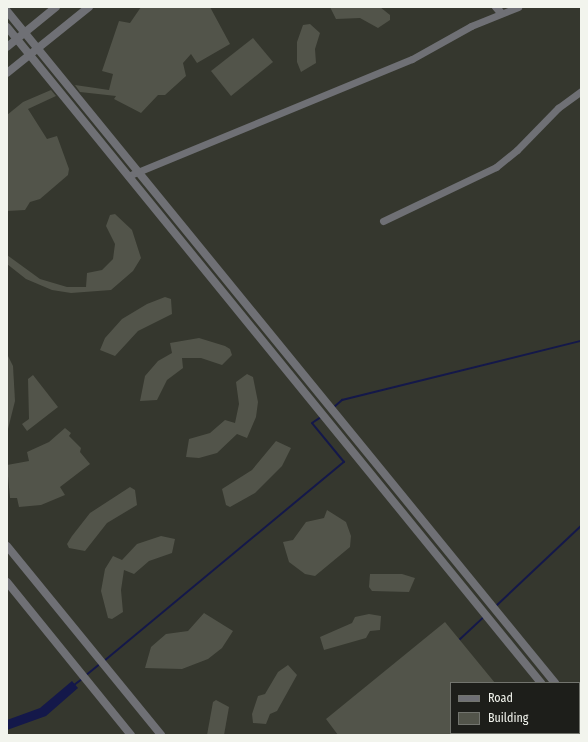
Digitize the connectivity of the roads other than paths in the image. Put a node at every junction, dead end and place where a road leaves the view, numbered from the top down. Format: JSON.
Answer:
{"nodes":[{"id":1,"x":56,"y":7,"type":"edge"},
{"id":2,"x":89,"y":7,"type":"edge"},
{"id":3,"x":518,"y":7,"type":"edge"},
{"id":4,"x":498,"y":10,"type":"edge"},
{"id":5,"x":7,"y":11,"type":"edge"},
{"id":6,"x":7,"y":27,"type":"edge"},
{"id":7,"x":24,"y":32,"type":"junction"},
{"id":8,"x":16,"y":39,"type":"junction"},
{"id":9,"x":7,"y":47,"type":"edge"},
{"id":10,"x":38,"y":48,"type":"junction"},
{"id":11,"x":29,"y":55,"type":"junction"},
{"id":12,"x":7,"y":73,"type":"edge"},
{"id":13,"x":581,"y":91,"type":"edge"},
{"id":14,"x":138,"y":171,"type":"junction"},
{"id":15,"x":128,"y":176,"type":"junction"},
{"id":16,"x":383,"y":220,"type":"dead end"},
{"id":17,"x":7,"y":546,"type":"edge"},
{"id":18,"x":7,"y":582,"type":"edge"},
{"id":19,"x":540,"y":682,"type":"edge"},
{"id":20,"x":554,"y":682,"type":"edge"},
{"id":21,"x":131,"y":735,"type":"edge"},
{"id":22,"x":161,"y":735,"type":"edge"}],
"edges":[{"from":1,"to":7,"type":"street"},
{"from":2,"to":10,"type":"street"},
{"from":3,"to":4,"type":"street"},
{"from":4,"to":14,"type":"street"},
{"from":5,"to":7,"type":"street"},
{"from":6,"to":8,"type":"street"},
{"from":7,"to":8,"type":"street"},
{"from":7,"to":10,"type":"street"},
{"from":8,"to":9,"type":"street"},
{"from":8,"to":11,"type":"street"},
{"from":10,"to":11,"type":"street"},
{"from":10,"to":14,"type":"street"},
{"from":11,"to":12,"type":"street"},
{"from":11,"to":15,"type":"street"},
{"from":13,"to":16,"type":"street"},
{"from":14,"to":15,"type":"street"},
{"from":14,"to":20,"type":"street"},
{"from":15,"to":19,"type":"street"},
{"from":17,"to":22,"type":"street"},
{"from":18,"to":21,"type":"street"}]}
